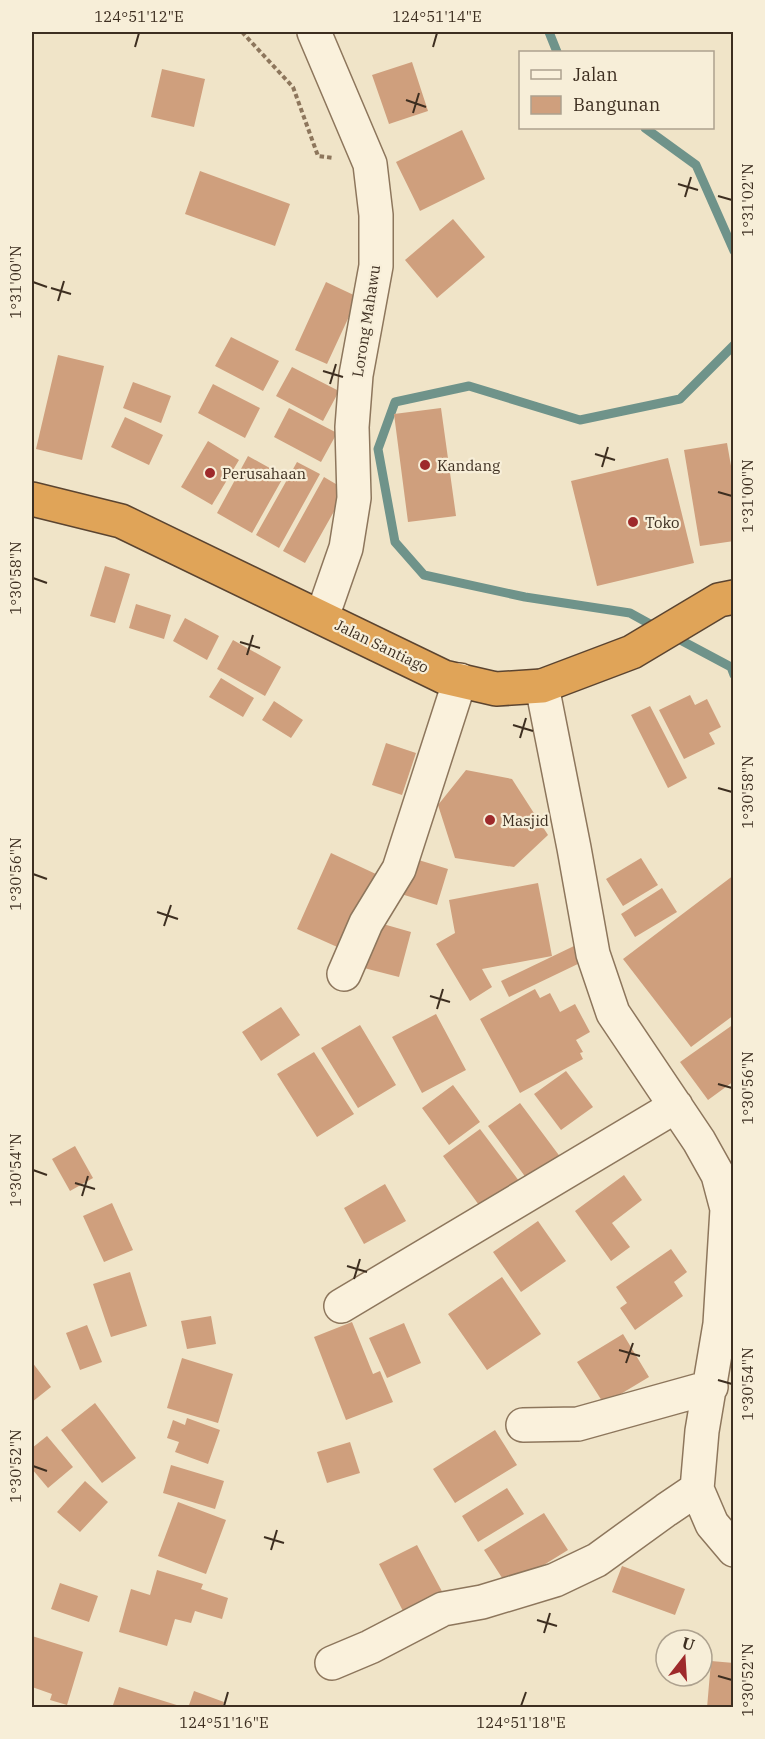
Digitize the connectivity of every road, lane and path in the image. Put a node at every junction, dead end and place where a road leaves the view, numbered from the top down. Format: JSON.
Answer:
{"nodes":[{"id":1,"x":242,"y":32,"type":"edge"},
{"id":2,"x":314,"y":32,"type":"edge"},
{"id":3,"x":370,"y":164,"type":"junction"},
{"id":4,"x":32,"y":499,"type":"edge"},
{"id":5,"x":726,"y":598,"type":"edge"},
{"id":6,"x":322,"y":617,"type":"junction"},
{"id":7,"x":460,"y":680,"type":"junction"},
{"id":8,"x":542,"y":687,"type":"junction"},
{"id":9,"x":344,"y":974,"type":"dead end"},
{"id":10,"x":676,"y":1106,"type":"junction"},
{"id":11,"x":730,"y":1247,"type":"edge"},
{"id":12,"x":341,"y":1306,"type":"dead end"},
{"id":13,"x":711,"y":1387,"type":"junction"},
{"id":14,"x":523,"y":1425,"type":"dead end"},
{"id":15,"x":697,"y":1490,"type":"junction"},
{"id":16,"x":734,"y":1550,"type":"edge"},
{"id":17,"x":332,"y":1663,"type":"dead end"}],
"edges":[{"from":1,"to":3,"type":"path"},
{"from":2,"to":3,"type":"street","name":"Lorong Mahawu"},
{"from":3,"to":6,"type":"street","name":"Lorong Mahawu"},
{"from":4,"to":6,"type":"highway","name":"Jalan Santiago"},
{"from":5,"to":8,"type":"highway","name":"Jalan Santiago"},
{"from":6,"to":7,"type":"highway","name":"Jalan Santiago"},
{"from":7,"to":8,"type":"highway","name":"Jalan Santiago"},
{"from":7,"to":9,"type":"street"},
{"from":8,"to":10,"type":"street"},
{"from":10,"to":11,"type":"street"},
{"from":10,"to":12,"type":"street"},
{"from":11,"to":13,"type":"street"},
{"from":13,"to":14,"type":"street"},
{"from":13,"to":15,"type":"street"},
{"from":15,"to":16,"type":"street"},
{"from":15,"to":17,"type":"street"}]}
